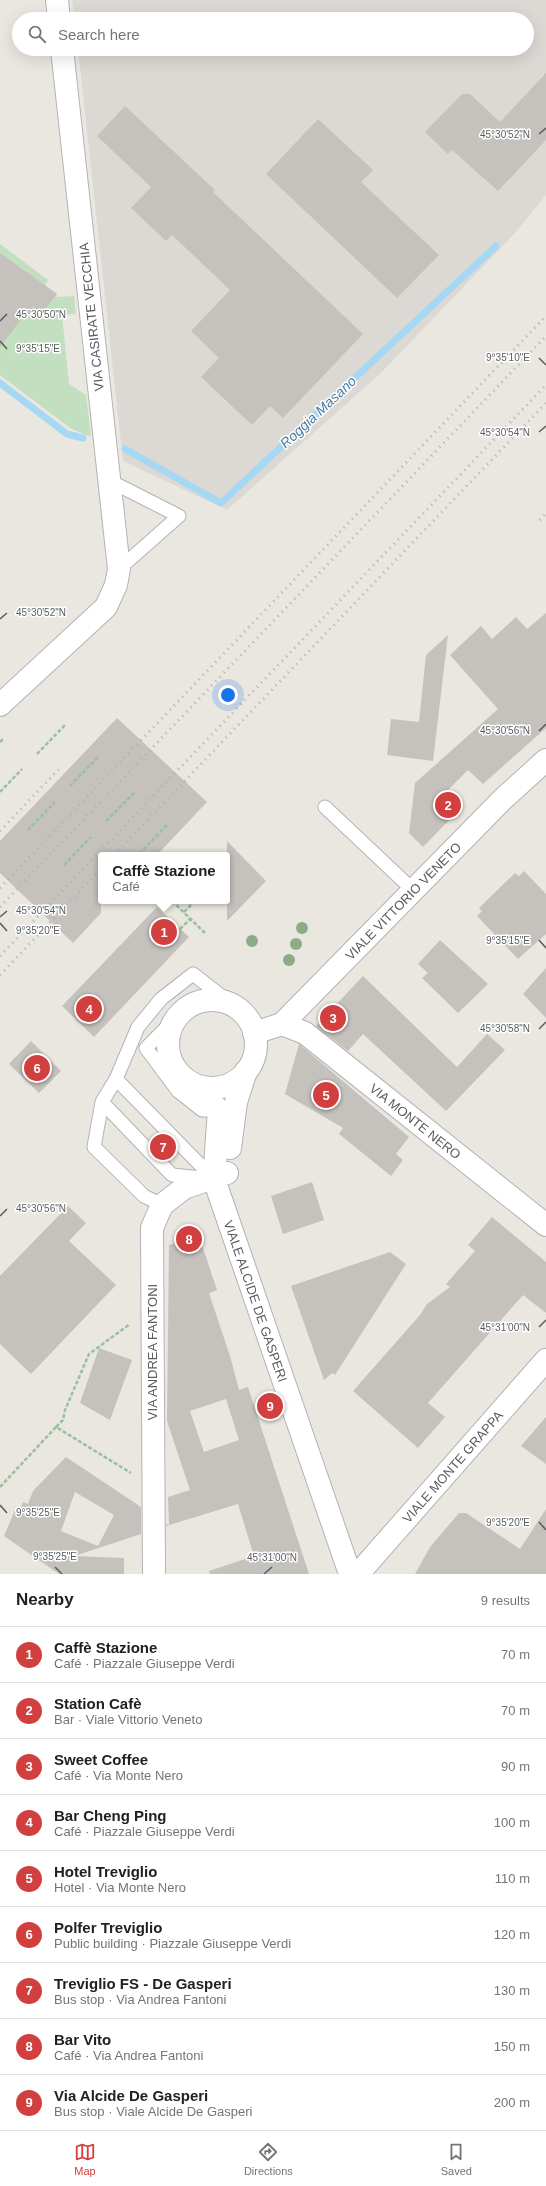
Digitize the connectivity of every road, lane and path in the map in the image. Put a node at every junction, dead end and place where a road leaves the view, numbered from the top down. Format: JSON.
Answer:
{"nodes":[{"id":1,"x":57,"y":0,"type":"edge"},
{"id":2,"x":58,"y":12,"type":"edge"},
{"id":3,"x":63,"y":56,"type":"edge"},
{"id":4,"x":108,"y":480,"type":"junction"},
{"id":5,"x":117,"y":577,"type":"junction"},
{"id":6,"x":0,"y":705,"type":"edge"},
{"id":7,"x":65,"y":725,"type":"dead end"},
{"id":8,"x":4,"y":738,"type":"dead end"},
{"id":9,"x":0,"y":742,"type":"edge"},
{"id":10,"x":37,"y":754,"type":"dead end"},
{"id":11,"x":98,"y":757,"type":"dead end"},
{"id":12,"x":546,"y":760,"type":"edge"},
{"id":13,"x":22,"y":769,"type":"dead end"},
{"id":14,"x":70,"y":786,"type":"dead end"},
{"id":15,"x":0,"y":792,"type":"edge"},
{"id":16,"x":135,"y":792,"type":"dead end"},
{"id":17,"x":55,"y":802,"type":"dead end"},
{"id":18,"x":325,"y":807,"type":"dead end"},
{"id":19,"x":106,"y":821,"type":"dead end"},
{"id":20,"x":168,"y":824,"type":"dead end"},
{"id":21,"x":28,"y":830,"type":"dead end"},
{"id":22,"x":91,"y":837,"type":"dead end"},
{"id":23,"x":142,"y":852,"type":"edge"},
{"id":24,"x":64,"y":865,"type":"dead end"},
{"id":25,"x":413,"y":890,"type":"junction"},
{"id":26,"x":175,"y":904,"type":"edge"},
{"id":27,"x":192,"y":904,"type":"edge"},
{"id":28,"x":184,"y":912,"type":"junction"},
{"id":29,"x":190,"y":919,"type":"junction"},
{"id":30,"x":180,"y":929,"type":"dead end"},
{"id":31,"x":205,"y":933,"type":"dead end"},
{"id":32,"x":238,"y":1009,"type":"junction"},
{"id":33,"x":178,"y":1016,"type":"junction"},
{"id":34,"x":282,"y":1024,"type":"junction"},
{"id":35,"x":254,"y":1033,"type":"junction"},
{"id":36,"x":246,"y":1071,"type":"junction"},
{"id":37,"x":183,"y":1077,"type":"junction"},
{"id":38,"x":116,"y":1079,"type":"junction"},
{"id":39,"x":102,"y":1102,"type":"junction"},
{"id":40,"x":219,"y":1110,"type":"junction"},
{"id":41,"x":220,"y":1176,"type":"junction"},
{"id":42,"x":162,"y":1205,"type":"junction"},
{"id":43,"x":546,"y":1225,"type":"edge"},
{"id":44,"x":152,"y":1308,"type":"junction"},
{"id":45,"x":546,"y":1360,"type":"edge"},
{"id":46,"x":56,"y":1427,"type":"junction"},
{"id":47,"x":0,"y":1487,"type":"edge"},
{"id":48,"x":153,"y":1487,"type":"junction"},
{"id":49,"x":154,"y":1574,"type":"edge"},
{"id":50,"x":350,"y":1574,"type":"edge"},
{"id":51,"x":358,"y":1574,"type":"edge"}],
"edges":[{"from":1,"to":2,"type":"street"},
{"from":3,"to":4,"type":"street","name":"VIA CASIRATE VECCHIA"},
{"from":4,"to":5,"type":"street","name":"VIA CASIRATE VECCHIA"},
{"from":4,"to":5,"type":"lane"},
{"from":5,"to":6,"type":"street"},
{"from":7,"to":10,"type":"path"},
{"from":8,"to":9,"type":"path"},
{"from":11,"to":14,"type":"path"},
{"from":12,"to":25,"type":"street","name":"VIALE VITTORIO VENETO"},
{"from":13,"to":15,"type":"path"},
{"from":16,"to":19,"type":"path"},
{"from":17,"to":21,"type":"path"},
{"from":18,"to":25,"type":"lane"},
{"from":20,"to":23,"type":"path"},
{"from":22,"to":24,"type":"path"},
{"from":25,"to":34,"type":"street","name":"VIALE VITTORIO VENETO"},
{"from":26,"to":28,"type":"path"},
{"from":27,"to":28,"type":"path"},
{"from":28,"to":29,"type":"path"},
{"from":29,"to":30,"type":"path"},
{"from":29,"to":31,"type":"path"},
{"from":32,"to":33,"type":"street"},
{"from":32,"to":35,"type":"street"},
{"from":32,"to":38,"type":"lane"},
{"from":33,"to":37,"type":"street"},
{"from":33,"to":40,"type":"lane"},
{"from":34,"to":35,"type":"street","name":"VIALE VITTORIO VENETO"},
{"from":34,"to":43,"type":"street","name":"VIA MONTE NERO"},
{"from":35,"to":36,"type":"street"},
{"from":36,"to":37,"type":"street"},
{"from":36,"to":41,"type":"street","name":"VIALE ALCIDE DE GASPERI"},
{"from":37,"to":40,"type":"street"},
{"from":38,"to":39,"type":"lane"},
{"from":38,"to":41,"type":"lane"},
{"from":39,"to":41,"type":"lane"},
{"from":39,"to":42,"type":"lane"},
{"from":40,"to":41,"type":"street","name":"VIALE ALCIDE DE GASPERI"},
{"from":41,"to":42,"type":"street","name":"VIA ANDREA FANTONI"},
{"from":41,"to":50,"type":"street","name":"VIALE ALCIDE DE GASPERI"},
{"from":42,"to":44,"type":"street","name":"VIA ANDREA FANTONI"},
{"from":44,"to":46,"type":"path"},
{"from":44,"to":48,"type":"street","name":"VIA ANDREA FANTONI"},
{"from":45,"to":51,"type":"street","name":"VIALE MONTE GRAPPA"},
{"from":46,"to":47,"type":"path"},
{"from":46,"to":48,"type":"path"},
{"from":48,"to":49,"type":"street","name":"VIA ANDREA FANTONI"}]}
